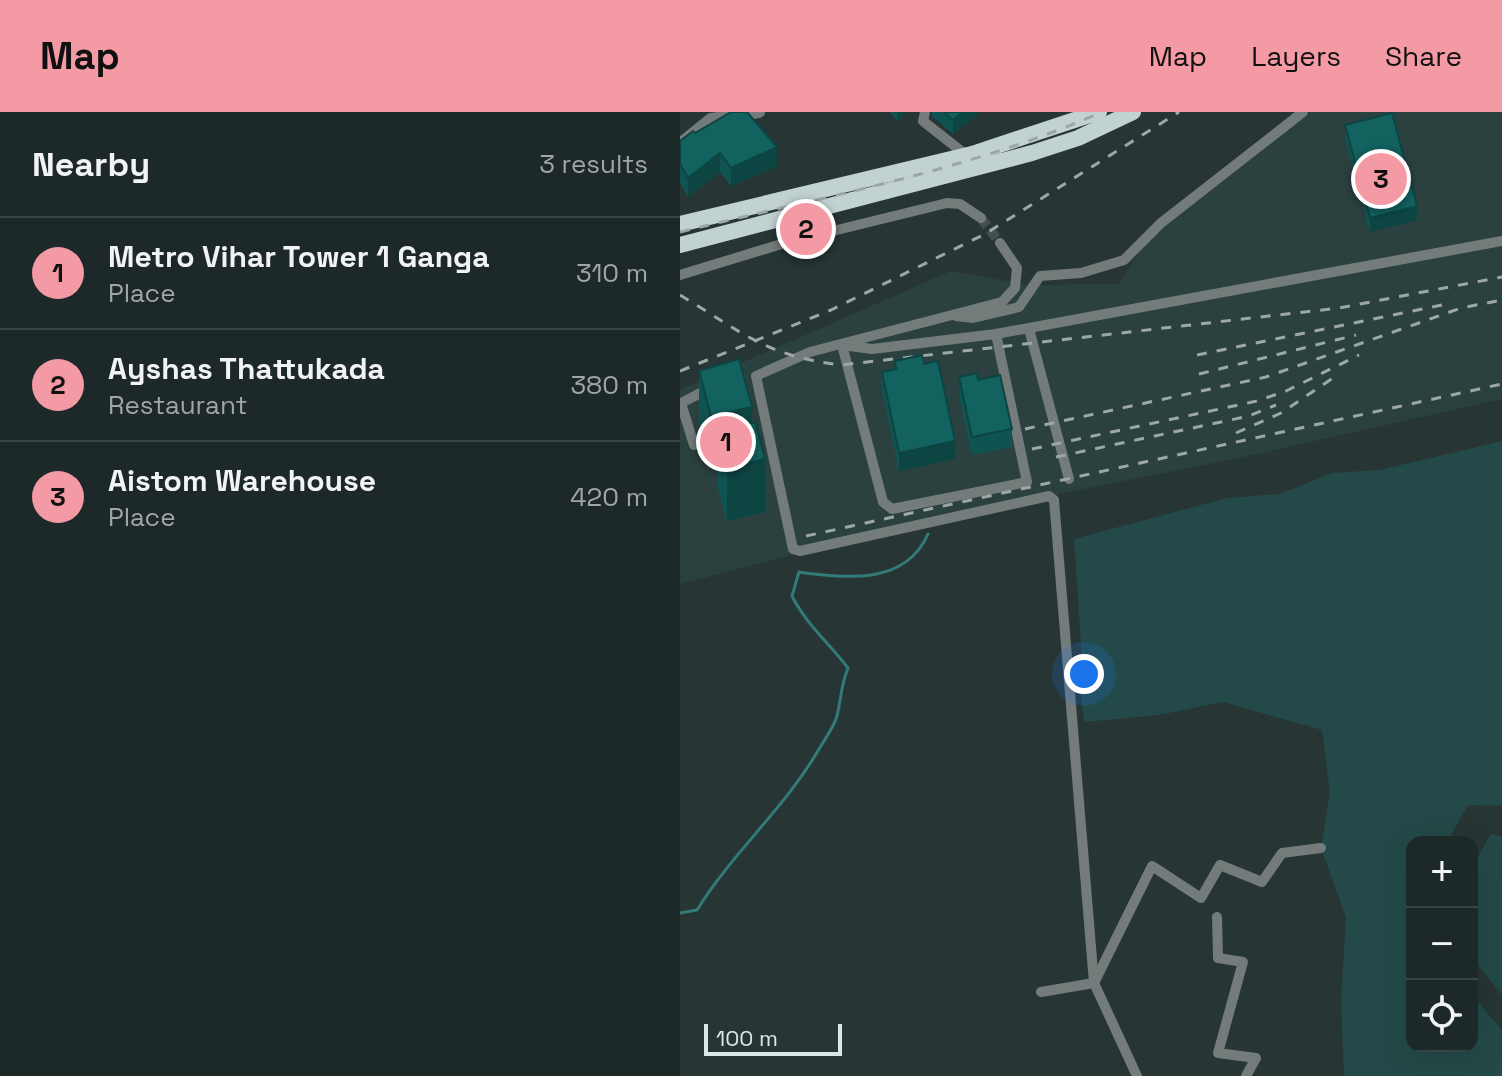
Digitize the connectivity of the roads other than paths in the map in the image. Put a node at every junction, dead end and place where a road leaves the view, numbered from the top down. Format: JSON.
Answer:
{"nodes":[{"id":1,"x":759,"y":112,"type":"edge"},
{"id":2,"x":925,"y":112,"type":"edge"},
{"id":3,"x":1099,"y":112,"type":"edge"},
{"id":4,"x":1133,"y":112,"type":"edge"},
{"id":5,"x":1303,"y":112,"type":"edge"},
{"id":6,"x":707,"y":116,"type":"edge"},
{"id":7,"x":680,"y":144,"type":"edge"},
{"id":8,"x":966,"y":155,"type":"junction"},
{"id":9,"x":981,"y":218,"type":"tunnel mouth"},
{"id":10,"x":680,"y":224,"type":"edge"},
{"id":11,"x":1502,"y":241,"type":"edge"},
{"id":12,"x":1000,"y":243,"type":"tunnel mouth"},
{"id":13,"x":680,"y":245,"type":"edge"},
{"id":14,"x":680,"y":275,"type":"edge"},
{"id":15,"x":944,"y":315,"type":"junction"},
{"id":16,"x":1029,"y":329,"type":"junction"},
{"id":17,"x":996,"y":334,"type":"junction"},
{"id":18,"x":842,"y":345,"type":"junction"},
{"id":19,"x":756,"y":376,"type":"junction"},
{"id":20,"x":739,"y":378,"type":"edge"},
{"id":21,"x":725,"y":381,"type":"edge"},
{"id":22,"x":681,"y":403,"type":"edge"},
{"id":23,"x":684,"y":426,"type":"edge"},
{"id":24,"x":694,"y":445,"type":"dead end"},
{"id":25,"x":1069,"y":479,"type":"dead end"},
{"id":26,"x":1321,"y":848,"type":"dead end"},
{"id":27,"x":1217,"y":917,"type":"dead end"},
{"id":28,"x":1094,"y":983,"type":"junction"},
{"id":29,"x":1041,"y":992,"type":"dead end"},
{"id":30,"x":1137,"y":1076,"type":"edge"},
{"id":31,"x":1246,"y":1076,"type":"edge"}],
"edges":[{"from":1,"to":6,"type":"street"},
{"from":2,"to":8,"type":"street"},
{"from":3,"to":8,"type":"highway"},
{"from":4,"to":13,"type":"highway"},
{"from":5,"to":15,"type":"street"},
{"from":6,"to":7,"type":"street"},
{"from":8,"to":10,"type":"highway"},
{"from":9,"to":14,"type":"street"},
{"from":11,"to":16,"type":"street"},
{"from":12,"to":15,"type":"street"},
{"from":15,"to":18,"type":"street"},
{"from":16,"to":17,"type":"street"},
{"from":16,"to":25,"type":"street"},
{"from":17,"to":18,"type":"street"},
{"from":17,"to":18,"type":"street"},
{"from":18,"to":19,"type":"street"},
{"from":19,"to":20,"type":"street"},
{"from":19,"to":28,"type":"street"},
{"from":21,"to":22,"type":"street"},
{"from":22,"to":23,"type":"street"},
{"from":23,"to":24,"type":"street"},
{"from":26,"to":28,"type":"street"},
{"from":27,"to":31,"type":"street"},
{"from":28,"to":29,"type":"street"},
{"from":28,"to":30,"type":"street"}]}
